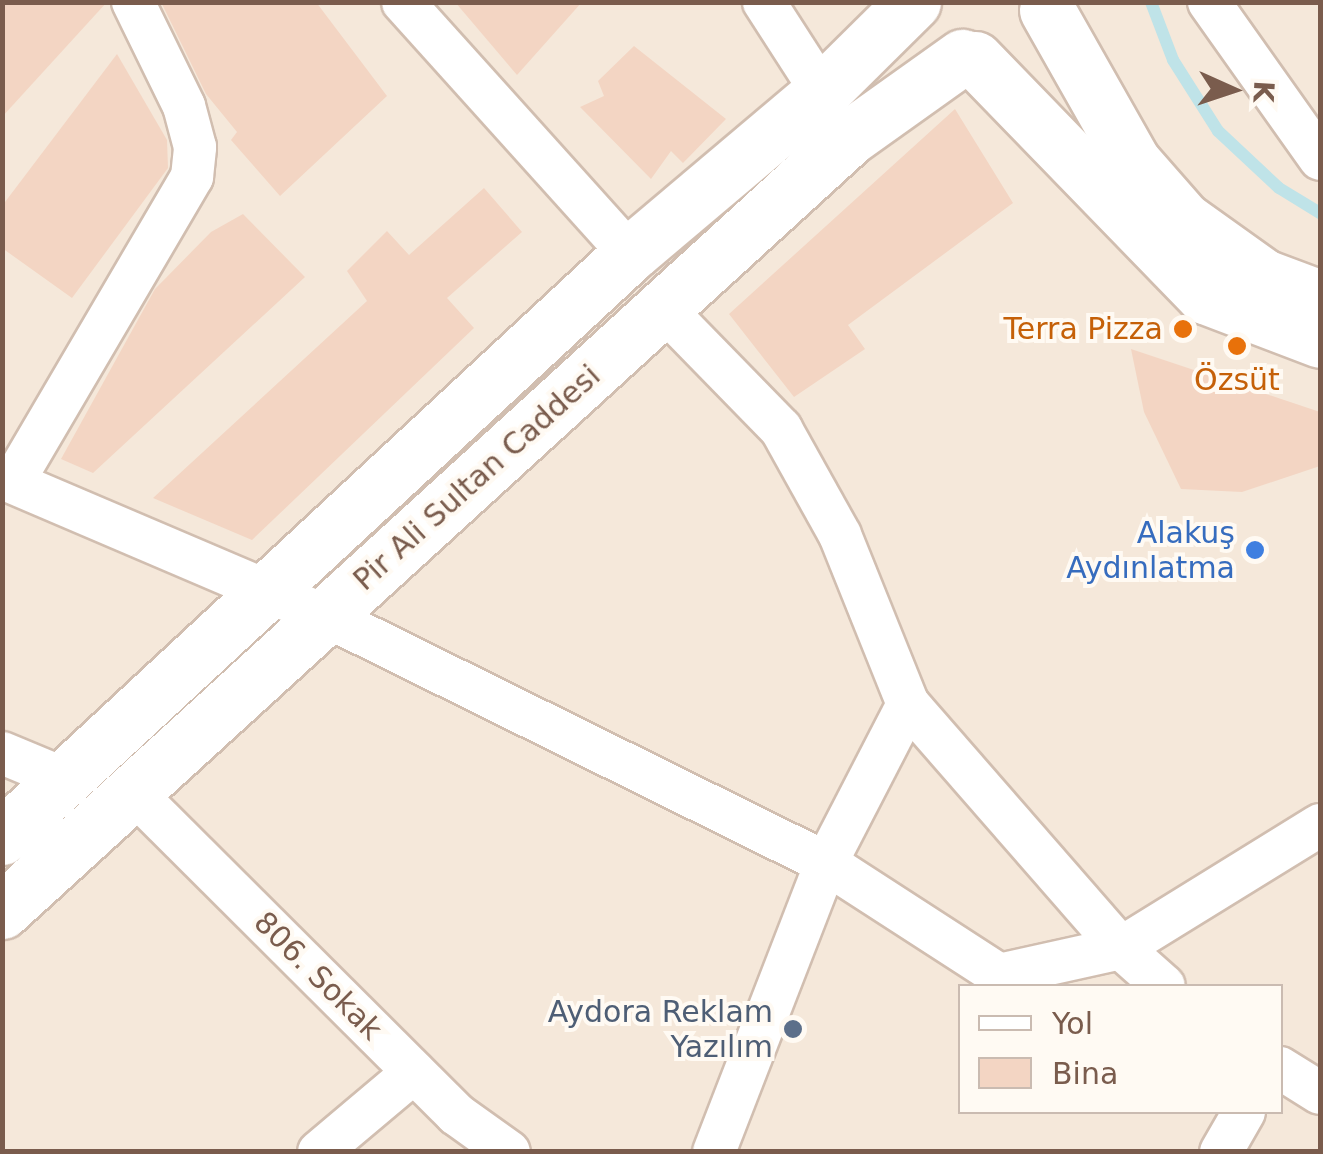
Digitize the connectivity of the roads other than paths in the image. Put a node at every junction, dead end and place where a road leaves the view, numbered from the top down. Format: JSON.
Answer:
{"nodes":[{"id":1,"x":133,"y":2,"type":"edge"},
{"id":2,"x":403,"y":2,"type":"edge"},
{"id":3,"x":764,"y":2,"type":"edge"},
{"id":4,"x":915,"y":2,"type":"edge"},
{"id":5,"x":1209,"y":2,"type":"edge"},
{"id":6,"x":1047,"y":6,"type":"edge"},
{"id":7,"x":968,"y":58,"type":"junction"},
{"id":8,"x":822,"y":92,"type":"junction"},
{"id":9,"x":1320,"y":159,"type":"edge"},
{"id":10,"x":630,"y":254,"type":"junction"},
{"id":11,"x":1320,"y":298,"type":"edge"},
{"id":12,"x":663,"y":308,"type":"junction"},
{"id":13,"x":1320,"y":340,"type":"edge"},
{"id":14,"x":8,"y":480,"type":"edge"},
{"id":15,"x":261,"y":592,"type":"junction"},
{"id":16,"x":326,"y":616,"type":"junction"},
{"id":17,"x":908,"y":704,"type":"junction"},
{"id":18,"x":2,"y":753,"type":"edge"},
{"id":19,"x":67,"y":780,"type":"junction"},
{"id":20,"x":133,"y":792,"type":"junction"},
{"id":21,"x":1320,"y":824,"type":"edge"},
{"id":22,"x":2,"y":837,"type":"edge"},
{"id":23,"x":826,"y":863,"type":"junction"},
{"id":24,"x":2,"y":911,"type":"edge"},
{"id":25,"x":1121,"y":948,"type":"junction"},
{"id":26,"x":1162,"y":984,"type":"edge"},
{"id":27,"x":1283,"y":1070,"type":"edge"},
{"id":28,"x":414,"y":1072,"type":"junction"},
{"id":29,"x":1320,"y":1093,"type":"edge"},
{"id":30,"x":1243,"y":1114,"type":"edge"},
{"id":31,"x":319,"y":1152,"type":"edge"},
{"id":32,"x":510,"y":1152,"type":"edge"},
{"id":33,"x":714,"y":1152,"type":"edge"},
{"id":34,"x":1221,"y":1152,"type":"edge"}],
"edges":[{"from":1,"to":14,"type":"street"},
{"from":2,"to":10,"type":"street"},
{"from":3,"to":8,"type":"street"},
{"from":4,"to":7,"type":"main road"},
{"from":4,"to":8,"type":"main road"},
{"from":5,"to":9,"type":"street"},
{"from":6,"to":7,"type":"main road"},
{"from":6,"to":11,"type":"main road"},
{"from":7,"to":12,"type":"main road","name":"Pir Ali Sultan Caddesi"},
{"from":7,"to":13,"type":"main road"},
{"from":8,"to":10,"type":"main road"},
{"from":10,"to":15,"type":"main road"},
{"from":12,"to":16,"type":"main road","name":"Pir Ali Sultan Caddesi"},
{"from":12,"to":17,"type":"street"},
{"from":14,"to":15,"type":"street"},
{"from":15,"to":16,"type":"street"},
{"from":15,"to":19,"type":"main road"},
{"from":16,"to":20,"type":"main road","name":"Pir Ali Sultan Caddesi"},
{"from":16,"to":23,"type":"street"},
{"from":17,"to":23,"type":"street"},
{"from":17,"to":25,"type":"street"},
{"from":18,"to":19,"type":"street"},
{"from":19,"to":22,"type":"main road"},
{"from":20,"to":24,"type":"main road","name":"Pir Ali Sultan Caddesi"},
{"from":20,"to":28,"type":"street","name":"806. Sokak"},
{"from":21,"to":25,"type":"street"},
{"from":23,"to":25,"type":"street"},
{"from":23,"to":33,"type":"street"},
{"from":25,"to":26,"type":"street"},
{"from":27,"to":29,"type":"street"},
{"from":28,"to":31,"type":"street"},
{"from":28,"to":32,"type":"street","name":"806. Sokak"},
{"from":30,"to":34,"type":"street"}]}
